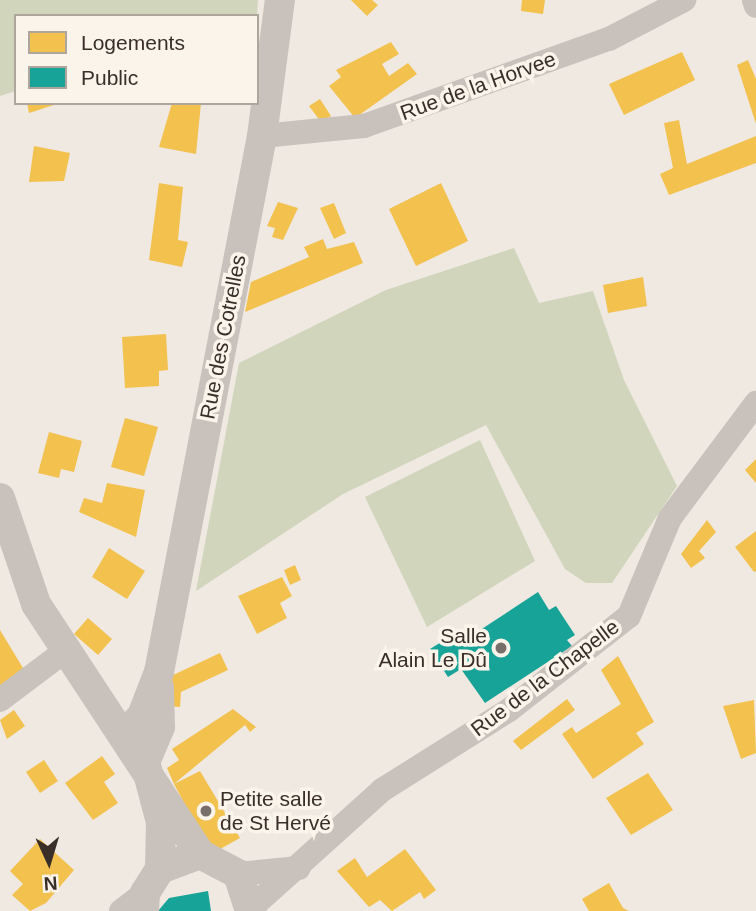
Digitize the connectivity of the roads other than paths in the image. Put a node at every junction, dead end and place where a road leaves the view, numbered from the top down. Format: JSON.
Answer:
{"nodes":[{"id":1,"x":280,"y":0,"type":"edge"},
{"id":2,"x":684,"y":0,"type":"edge"},
{"id":3,"x":754,"y":0,"type":"edge"},
{"id":4,"x":756,"y":6,"type":"edge"},
{"id":5,"x":262,"y":136,"type":"junction"},
{"id":6,"x":756,"y":403,"type":"edge"},
{"id":7,"x":0,"y":498,"type":"edge"},
{"id":8,"x":65,"y":652,"type":"junction"},
{"id":9,"x":159,"y":672,"type":"junction"},
{"id":10,"x":0,"y":700,"type":"edge"},
{"id":11,"x":125,"y":734,"type":"junction"},
{"id":12,"x":145,"y":762,"type":"junction"},
{"id":13,"x":200,"y":854,"type":"junction"},
{"id":14,"x":299,"y":869,"type":"junction"},
{"id":15,"x":238,"y":874,"type":"junction"},
{"id":16,"x":150,"y":891,"type":"edge"},
{"id":17,"x":250,"y":910,"type":"edge"},
{"id":18,"x":121,"y":911,"type":"edge"}],
"edges":[{"from":1,"to":5,"type":"street","name":"Rue des Cotrelles"},
{"from":2,"to":5,"type":"street","name":"Rue de la Horvee"},
{"from":3,"to":4,"type":"street"},
{"from":5,"to":9,"type":"street","name":"Rue des Cotrelles"},
{"from":6,"to":14,"type":"street","name":"Rue de la Chapelle"},
{"from":7,"to":8,"type":"street"},
{"from":8,"to":10,"type":"street"},
{"from":8,"to":11,"type":"street"},
{"from":9,"to":11,"type":"street","name":"Rue des Cotrelles"},
{"from":9,"to":12,"type":"street","name":"Rue des Cotrelles"},
{"from":11,"to":12,"type":"street"},
{"from":12,"to":13,"type":"street"},
{"from":12,"to":16,"type":"street"},
{"from":13,"to":15,"type":"street"},
{"from":13,"to":16,"type":"street"},
{"from":14,"to":15,"type":"street"},
{"from":14,"to":17,"type":"street","name":"Rue de la Chapelle"},
{"from":15,"to":17,"type":"street"},
{"from":16,"to":18,"type":"street"}]}
